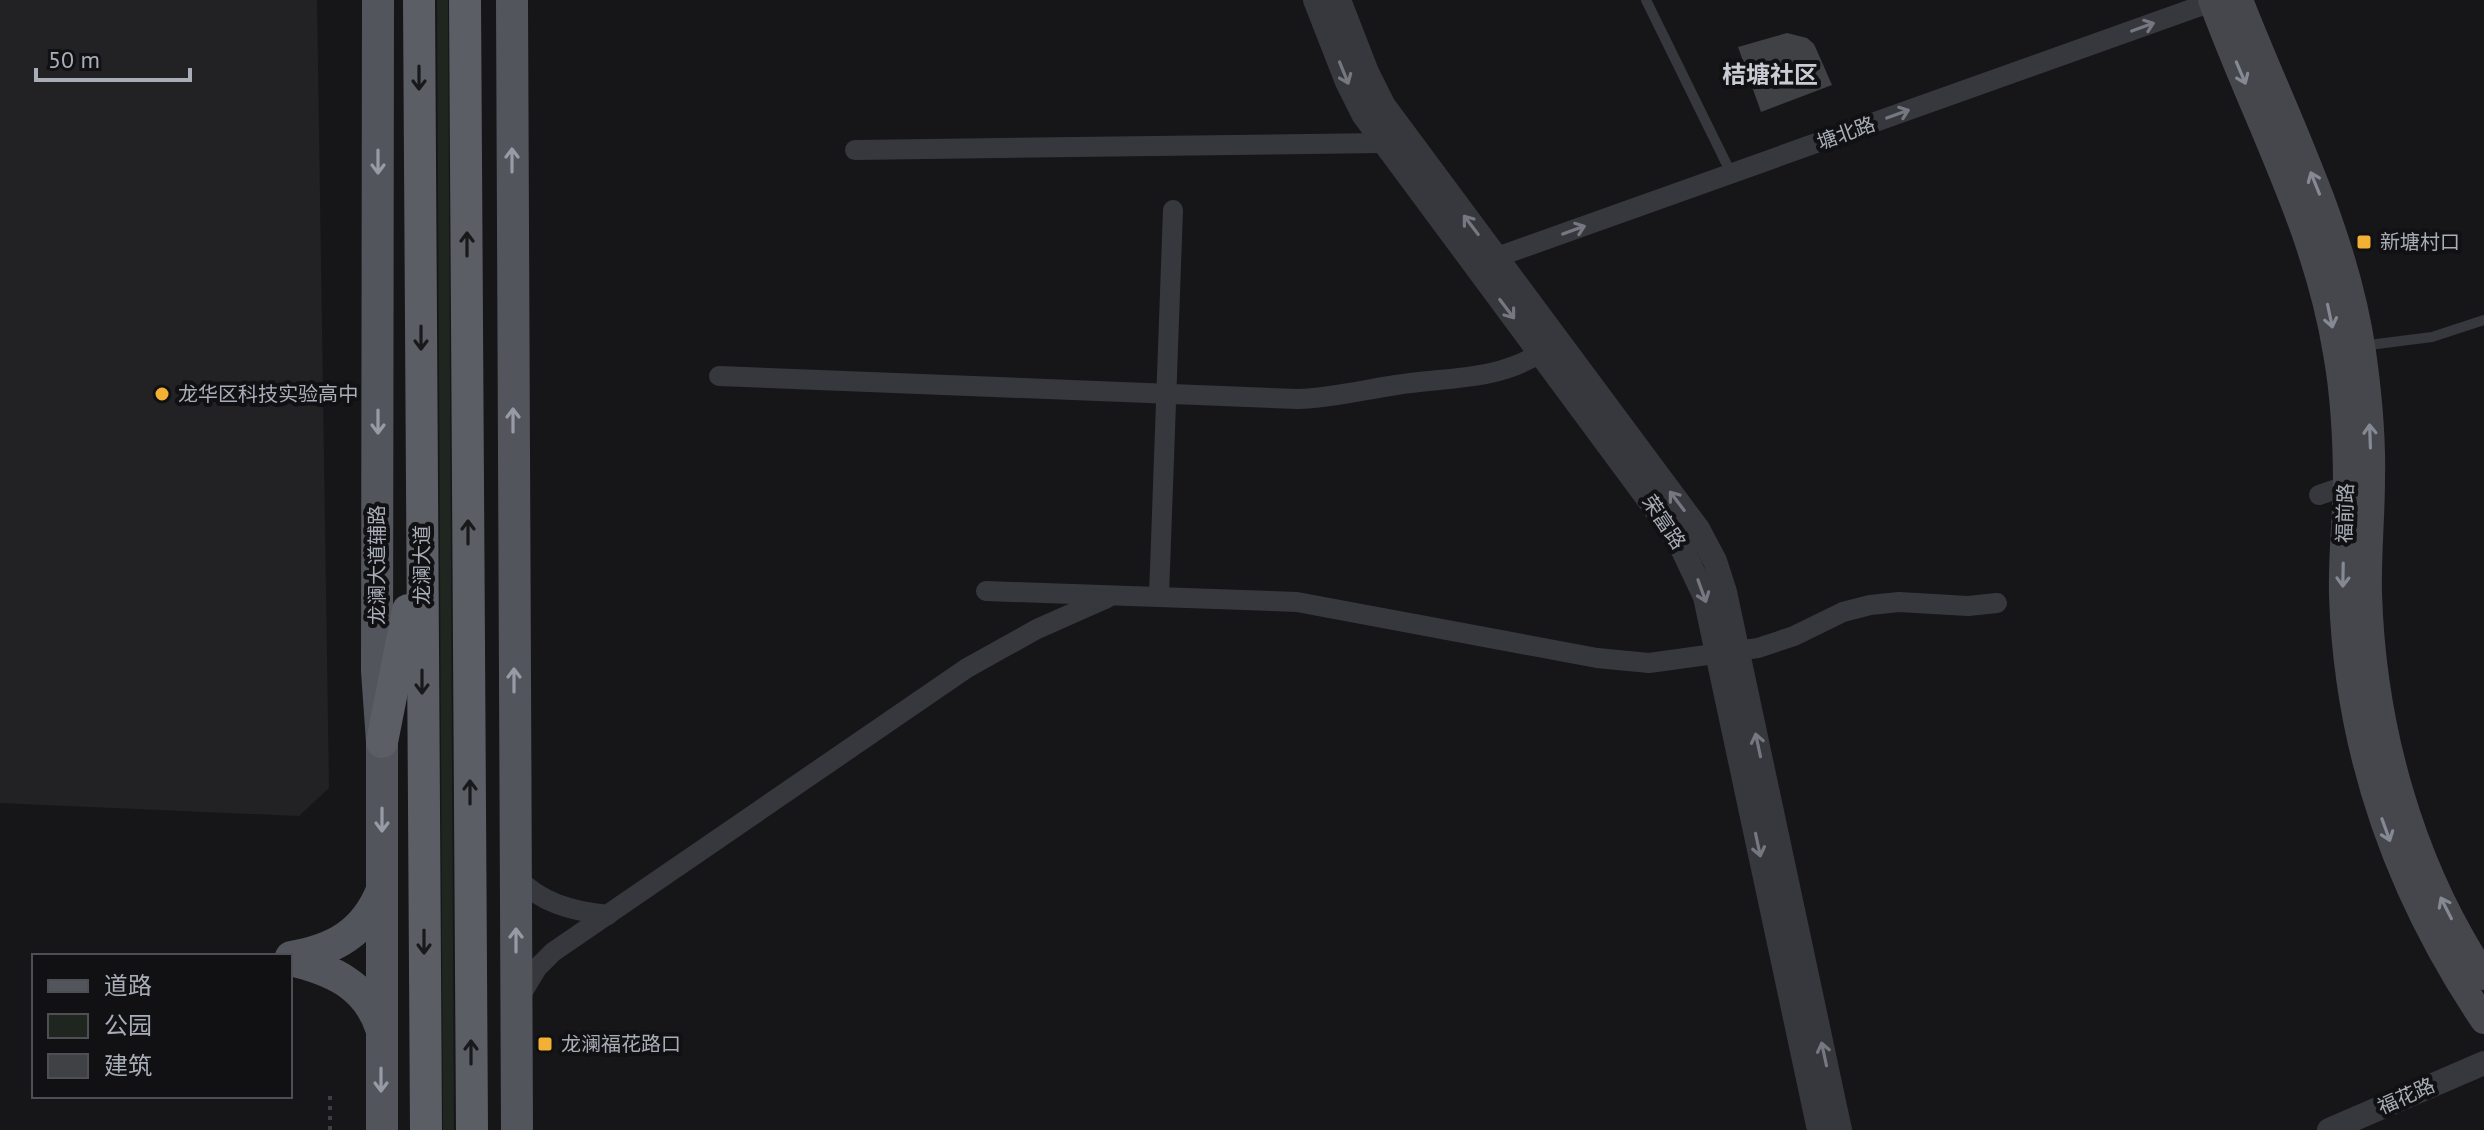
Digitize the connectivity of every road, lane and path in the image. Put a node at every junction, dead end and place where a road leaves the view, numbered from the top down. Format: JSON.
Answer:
{"nodes":[{"id":1,"x":378,"y":0,"type":"edge"},
{"id":2,"x":419,"y":0,"type":"edge"},
{"id":3,"x":465,"y":0,"type":"edge"},
{"id":4,"x":512,"y":0,"type":"edge"},
{"id":5,"x":1315,"y":0,"type":"edge"},
{"id":6,"x":1339,"y":0,"type":"edge"},
{"id":7,"x":1646,"y":0,"type":"edge"},
{"id":8,"x":2220,"y":0,"type":"edge"},
{"id":9,"x":1382,"y":143,"type":"junction"},
{"id":10,"x":855,"y":150,"type":"dead end"},
{"id":11,"x":1731,"y":173,"type":"junction"},
{"id":12,"x":1173,"y":210,"type":"dead end"},
{"id":13,"x":1485,"y":262,"type":"junction"},
{"id":14,"x":2484,"y":320,"type":"edge"},
{"id":15,"x":2361,"y":346,"type":"junction"},
{"id":16,"x":1540,"y":353,"type":"junction"},
{"id":17,"x":719,"y":376,"type":"dead end"},
{"id":18,"x":1166,"y":394,"type":"junction"},
{"id":19,"x":2359,"y":481,"type":"junction"},
{"id":20,"x":2319,"y":495,"type":"dead end"},
{"id":21,"x":421,"y":540,"type":"junction"},
{"id":22,"x":986,"y":591,"type":"dead end"},
{"id":23,"x":1114,"y":594,"type":"junction"},
{"id":24,"x":1159,"y":596,"type":"junction"},
{"id":25,"x":1997,"y":603,"type":"dead end"},
{"id":26,"x":1728,"y":653,"type":"junction"},
{"id":27,"x":382,"y":742,"type":"junction"},
{"id":28,"x":515,"y":876,"type":"junction"},
{"id":29,"x":382,"y":890,"type":"junction"},
{"id":30,"x":608,"y":915,"type":"junction"},
{"id":31,"x":292,"y":959,"type":"edge"},
{"id":32,"x":292,"y":960,"type":"edge"},
{"id":33,"x":2484,"y":976,"type":"edge"},
{"id":34,"x":516,"y":1003,"type":"junction"},
{"id":35,"x":2484,"y":1020,"type":"edge"},
{"id":36,"x":381,"y":1029,"type":"junction"},
{"id":37,"x":2484,"y":1063,"type":"edge"},
{"id":38,"x":330,"y":1090,"type":"dead end"},
{"id":39,"x":330,"y":1130,"type":"edge"},
{"id":40,"x":382,"y":1130,"type":"edge"},
{"id":41,"x":426,"y":1130,"type":"edge"},
{"id":42,"x":472,"y":1130,"type":"edge"},
{"id":43,"x":517,"y":1130,"type":"edge"},
{"id":44,"x":1819,"y":1130,"type":"edge"},
{"id":45,"x":1840,"y":1130,"type":"edge"},
{"id":46,"x":2329,"y":1130,"type":"edge"}],
"edges":[{"from":1,"to":27,"type":"main road","name":"龙澜大道辅路","one_way":true},
{"from":2,"to":21,"type":"highway","name":"龙澜大道","one_way":true},
{"from":42,"to":3,"type":"highway","one_way":true},
{"from":28,"to":4,"type":"main road","one_way":true},
{"from":5,"to":9,"type":"street","name":"荣富路","one_way":true},
{"from":13,"to":6,"type":"street","name":"荣富路","one_way":true},
{"from":7,"to":11,"type":"lane"},
{"from":11,"to":8,"type":"street","name":"塘北路","one_way":true},
{"from":15,"to":8,"type":"main road","name":"福前路","one_way":true},
{"from":8,"to":19,"type":"main road","name":"福前路","one_way":true},
{"from":9,"to":10,"type":"street"},
{"from":9,"to":13,"type":"street","name":"荣富路"},
{"from":13,"to":11,"type":"street","name":"塘北路","one_way":true},
{"from":12,"to":18,"type":"street"},
{"from":13,"to":16,"type":"street","name":"荣富路","one_way":true},
{"from":26,"to":13,"type":"street","name":"荣富路","one_way":true},
{"from":14,"to":15,"type":"lane"},
{"from":19,"to":15,"type":"main road","name":"福前路","one_way":true},
{"from":16,"to":18,"type":"street"},
{"from":16,"to":26,"type":"street","name":"荣富路","one_way":true},
{"from":17,"to":18,"type":"street"},
{"from":18,"to":24,"type":"street"},
{"from":19,"to":20,"type":"street"},
{"from":33,"to":19,"type":"main road","name":"福前路","one_way":true},
{"from":19,"to":35,"type":"main road","name":"福前路","one_way":true},
{"from":21,"to":27,"type":"highway"},
{"from":21,"to":41,"type":"highway","name":"龙澜大道","one_way":true},
{"from":22,"to":23,"type":"street"},
{"from":23,"to":24,"type":"street"},
{"from":23,"to":30,"type":"street"},
{"from":24,"to":26,"type":"street"},
{"from":25,"to":26,"type":"street"},
{"from":26,"to":44,"type":"street","name":"荣富路","one_way":true},
{"from":45,"to":26,"type":"street","name":"荣富路","one_way":true},
{"from":27,"to":29,"type":"main road","name":"龙澜大道辅路","one_way":true},
{"from":28,"to":30,"type":"street"},
{"from":34,"to":28,"type":"main road","one_way":true},
{"from":29,"to":31,"type":"main road"},
{"from":29,"to":36,"type":"main road","name":"龙澜大道辅路"},
{"from":30,"to":34,"type":"street"},
{"from":32,"to":36,"type":"main road"},
{"from":34,"to":43,"type":"main road"},
{"from":36,"to":40,"type":"main road","name":"龙澜大道辅路","one_way":true},
{"from":37,"to":46,"type":"street","name":"福花路"},
{"from":38,"to":39,"type":"path"}]}
